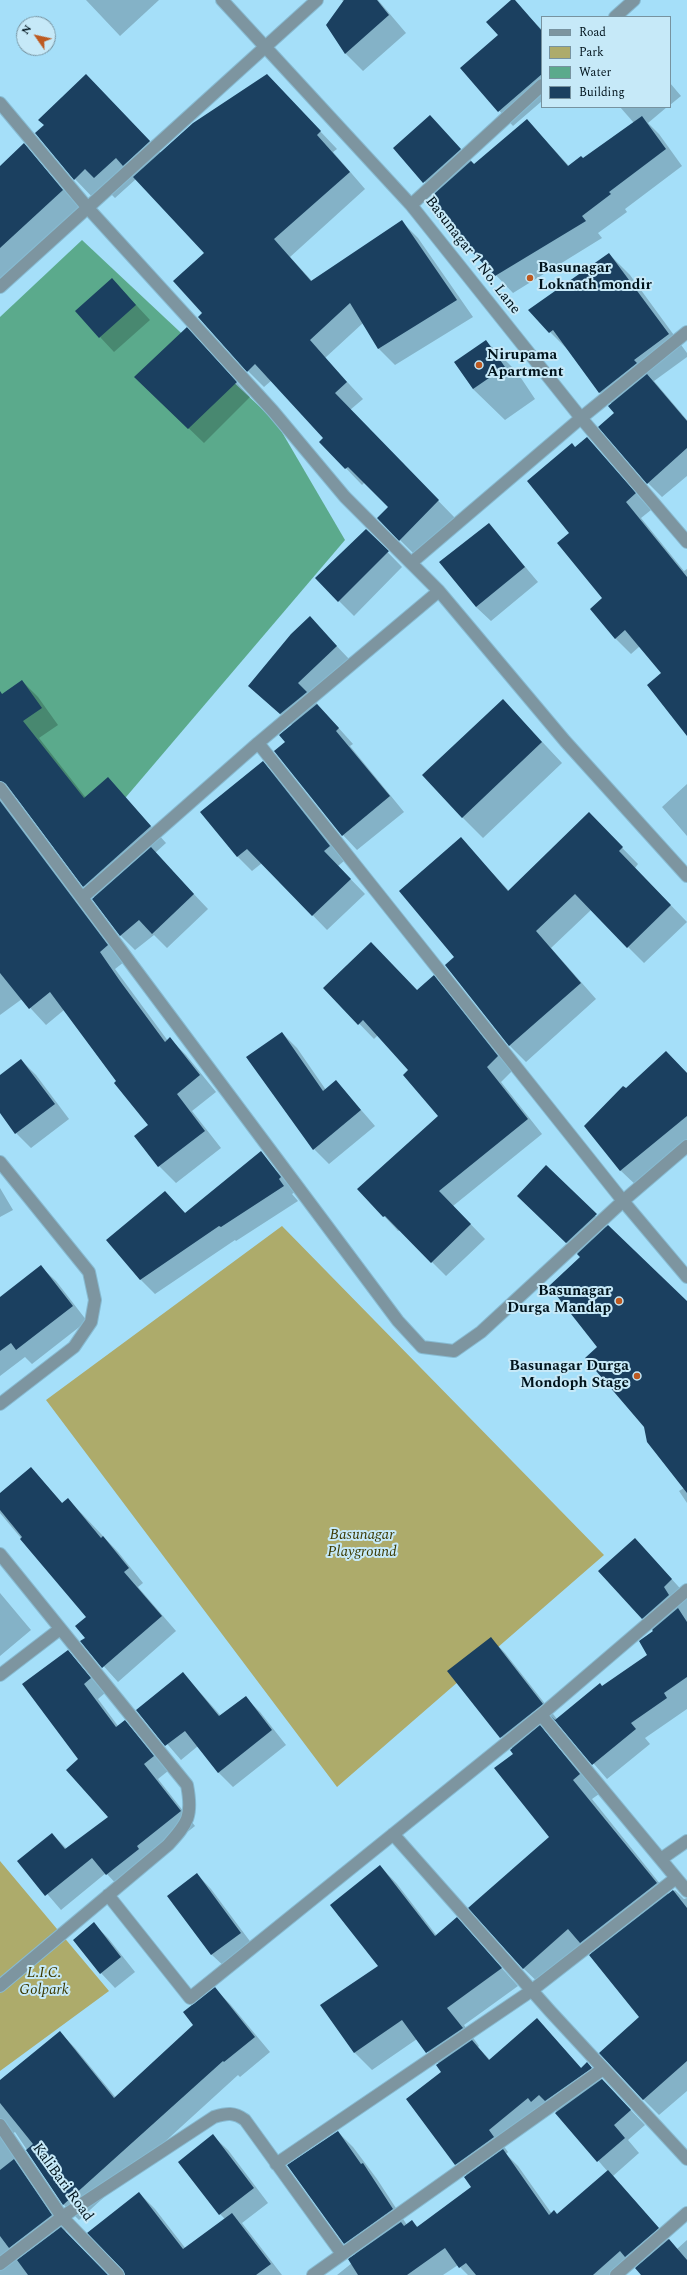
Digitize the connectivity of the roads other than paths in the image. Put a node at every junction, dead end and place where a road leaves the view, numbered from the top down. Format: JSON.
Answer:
{"nodes":[{"id":1,"x":222,"y":0,"type":"edge"},
{"id":2,"x":317,"y":0,"type":"edge"},
{"id":3,"x":634,"y":0,"type":"edge"},
{"id":4,"x":616,"y":16,"type":"edge"},
{"id":5,"x":265,"y":46,"type":"junction"},
{"id":6,"x":541,"y":86,"type":"edge"},
{"id":7,"x":0,"y":103,"type":"edge"},
{"id":8,"x":412,"y":205,"type":"junction"},
{"id":9,"x":87,"y":207,"type":"junction"},
{"id":10,"x":0,"y":287,"type":"edge"},
{"id":11,"x":687,"y":332,"type":"edge"},
{"id":12,"x":581,"y":418,"type":"junction"},
{"id":13,"x":687,"y":542,"type":"edge"},
{"id":14,"x":411,"y":563,"type":"junction"},
{"id":15,"x":439,"y":591,"type":"junction"},
{"id":16,"x":258,"y":743,"type":"junction"},
{"id":17,"x":0,"y":788,"type":"edge"},
{"id":18,"x":687,"y":876,"type":"edge"},
{"id":19,"x":83,"y":897,"type":"junction"},
{"id":20,"x":687,"y":1146,"type":"edge"},
{"id":21,"x":0,"y":1162,"type":"edge"},
{"id":22,"x":623,"y":1201,"type":"junction"},
{"id":23,"x":687,"y":1277,"type":"edge"},
{"id":24,"x":0,"y":1404,"type":"edge"},
{"id":25,"x":0,"y":1554,"type":"edge"},
{"id":26,"x":687,"y":1590,"type":"edge"},
{"id":27,"x":60,"y":1629,"type":"junction"},
{"id":28,"x":0,"y":1675,"type":"edge"},
{"id":29,"x":542,"y":1714,"type":"junction"},
{"id":30,"x":393,"y":1834,"type":"junction"},
{"id":31,"x":687,"y":1841,"type":"edge"},
{"id":32,"x":661,"y":1859,"type":"junction"},
{"id":33,"x":676,"y":1878,"type":"junction"},
{"id":34,"x":687,"y":1891,"type":"edge"},
{"id":35,"x":108,"y":1895,"type":"junction"},
{"id":36,"x":0,"y":1986,"type":"edge"},
{"id":37,"x":531,"y":1990,"type":"junction"},
{"id":38,"x":603,"y":2069,"type":"junction"},
{"id":39,"x":0,"y":2124,"type":"edge"},
{"id":40,"x":687,"y":2159,"type":"edge"},
{"id":41,"x":276,"y":2164,"type":"junction"},
{"id":42,"x":687,"y":2213,"type":"edge"},
{"id":43,"x":62,"y":2217,"type":"junction"},
{"id":44,"x":342,"y":2254,"type":"junction"},
{"id":45,"x":0,"y":2264,"type":"edge"},
{"id":46,"x":118,"y":2275,"type":"edge"},
{"id":47,"x":313,"y":2275,"type":"edge"},
{"id":48,"x":616,"y":2275,"type":"edge"}],
"edges":[{"from":1,"to":5,"type":"street","name":"Basunagar 1 No. Lane"},
{"from":2,"to":5,"type":"street"},
{"from":3,"to":4,"type":"street"},
{"from":5,"to":8,"type":"street","name":"Basunagar 1 No. Lane"},
{"from":5,"to":9,"type":"street"},
{"from":6,"to":8,"type":"street"},
{"from":7,"to":9,"type":"street"},
{"from":8,"to":12,"type":"street","name":"Basunagar 1 No. Lane"},
{"from":9,"to":10,"type":"street"},
{"from":9,"to":14,"type":"street"},
{"from":11,"to":12,"type":"street"},
{"from":12,"to":13,"type":"street","name":"Basunagar 1 No. Lane"},
{"from":12,"to":14,"type":"street"},
{"from":14,"to":15,"type":"street"},
{"from":15,"to":16,"type":"street"},
{"from":15,"to":18,"type":"street"},
{"from":16,"to":19,"type":"street"},
{"from":16,"to":22,"type":"street"},
{"from":17,"to":19,"type":"street"},
{"from":19,"to":22,"type":"street"},
{"from":20,"to":22,"type":"street"},
{"from":21,"to":24,"type":"street"},
{"from":22,"to":23,"type":"street"},
{"from":25,"to":27,"type":"street"},
{"from":26,"to":29,"type":"street"},
{"from":27,"to":28,"type":"street"},
{"from":27,"to":35,"type":"street"},
{"from":29,"to":30,"type":"street"},
{"from":29,"to":32,"type":"street"},
{"from":30,"to":35,"type":"street"},
{"from":30,"to":37,"type":"street"},
{"from":31,"to":32,"type":"street"},
{"from":32,"to":33,"type":"street"},
{"from":33,"to":34,"type":"street"},
{"from":33,"to":37,"type":"street"},
{"from":35,"to":36,"type":"street"},
{"from":37,"to":38,"type":"street"},
{"from":37,"to":41,"type":"street"},
{"from":38,"to":40,"type":"street"},
{"from":38,"to":44,"type":"street"},
{"from":39,"to":43,"type":"street","name":"KaliBari Road"},
{"from":41,"to":43,"type":"street"},
{"from":41,"to":44,"type":"street"},
{"from":42,"to":48,"type":"street"},
{"from":43,"to":45,"type":"street"},
{"from":43,"to":46,"type":"street","name":"KaliBari Road"},
{"from":44,"to":47,"type":"street"}]}
